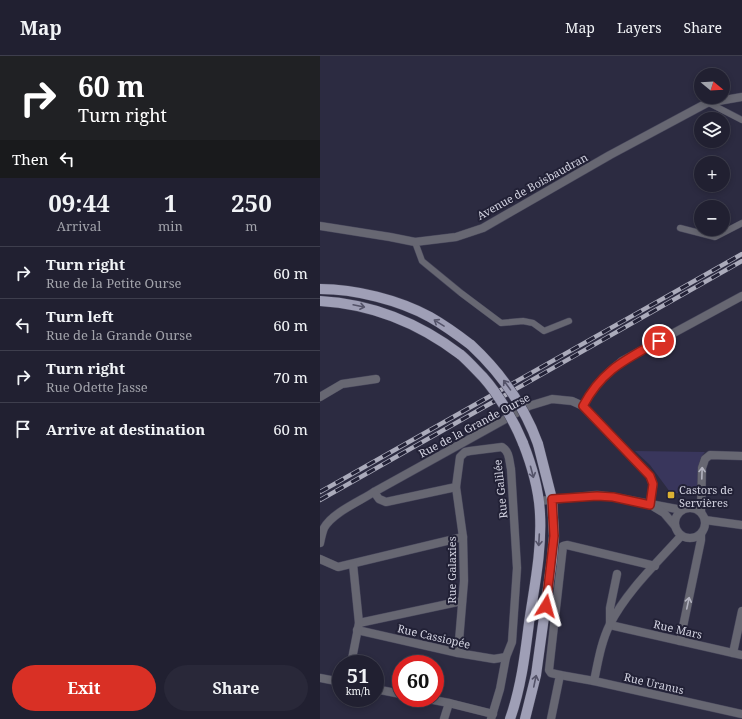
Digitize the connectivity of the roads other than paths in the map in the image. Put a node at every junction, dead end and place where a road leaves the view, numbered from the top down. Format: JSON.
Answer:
{"nodes":[{"id":1,"x":742,"y":97,"type":"edge"},
{"id":2,"x":730,"y":99,"type":"edge"},
{"id":3,"x":707,"y":104,"type":"edge"},
{"id":4,"x":711,"y":104,"type":"edge"},
{"id":5,"x":742,"y":120,"type":"edge"},
{"id":6,"x":742,"y":223,"type":"edge"},
{"id":7,"x":320,"y":226,"type":"edge"},
{"id":8,"x":680,"y":228,"type":"dead end"},
{"id":9,"x":415,"y":242,"type":"junction"},
{"id":10,"x":320,"y":289,"type":"edge"},
{"id":11,"x":742,"y":296,"type":"edge"},
{"id":12,"x":320,"y":301,"type":"edge"},
{"id":13,"x":569,"y":321,"type":"dead end"},
{"id":14,"x":376,"y":379,"type":"dead end"},
{"id":15,"x":320,"y":397,"type":"edge"},
{"id":16,"x":583,"y":406,"type":"junction"},
{"id":17,"x":742,"y":456,"type":"edge"},
{"id":18,"x":456,"y":487,"type":"junction"},
{"id":19,"x":374,"y":492,"type":"junction"},
{"id":20,"x":552,"y":499,"type":"junction"},
{"id":21,"x":539,"y":501,"type":"junction"},
{"id":22,"x":650,"y":505,"type":"junction"},
{"id":23,"x":682,"y":510,"type":"junction"},
{"id":24,"x":701,"y":512,"type":"junction"},
{"id":25,"x":705,"y":520,"type":"junction"},
{"id":26,"x":742,"y":525,"type":"edge"},
{"id":27,"x":675,"y":526,"type":"junction"},
{"id":28,"x":701,"y":534,"type":"junction"},
{"id":29,"x":681,"y":536,"type":"junction"},
{"id":30,"x":463,"y":537,"type":"junction"},
{"id":31,"x":320,"y":543,"type":"edge"},
{"id":32,"x":320,"y":559,"type":"edge"},
{"id":33,"x":353,"y":564,"type":"junction"},
{"id":34,"x":655,"y":566,"type":"junction"},
{"id":35,"x":617,"y":574,"type":"dead end"},
{"id":36,"x":462,"y":601,"type":"junction"},
{"id":37,"x":742,"y":611,"type":"edge"},
{"id":38,"x":610,"y":625,"type":"junction"},
{"id":39,"x":358,"y":626,"type":"junction"},
{"id":40,"x":680,"y":641,"type":"junction"},
{"id":41,"x":458,"y":653,"type":"junction"},
{"id":42,"x":733,"y":653,"type":"junction"},
{"id":43,"x":353,"y":655,"type":"edge"},
{"id":44,"x":742,"y":655,"type":"edge"},
{"id":45,"x":506,"y":657,"type":"junction"},
{"id":46,"x":560,"y":675,"type":"junction"},
{"id":47,"x":320,"y":678,"type":"edge"},
{"id":48,"x":332,"y":680,"type":"edge"},
{"id":49,"x":594,"y":681,"type":"junction"},
{"id":50,"x":444,"y":702,"type":"edge"},
{"id":51,"x":449,"y":703,"type":"junction"},
{"id":52,"x":742,"y":714,"type":"edge"},
{"id":53,"x":492,"y":717,"type":"edge"},
{"id":54,"x":444,"y":719,"type":"edge"},
{"id":55,"x":510,"y":719,"type":"edge"},
{"id":56,"x":525,"y":719,"type":"edge"},
{"id":57,"x":551,"y":719,"type":"edge"}],
"edges":[{"from":1,"to":2,"type":"street","name":"Avenue de Boisbaudran"},
{"from":3,"to":9,"type":"street","name":"Avenue de Boisbaudran"},
{"from":4,"to":5,"type":"lane"},
{"from":6,"to":8,"type":"lane"},
{"from":7,"to":9,"type":"street","name":"Avenue de Boisbaudran"},
{"from":9,"to":13,"type":"lane"},
{"from":20,"to":10,"type":"main road","one_way":true,"bridge":true},
{"from":11,"to":16,"type":"street"},
{"from":12,"to":21,"type":"main road","one_way":true,"bridge":true},
{"from":14,"to":15,"type":"street"},
{"from":16,"to":19,"type":"street","name":"Rue de la Grande Ourse"},
{"from":16,"to":22,"type":"street","name":"Rue de la Grande Ourse"},
{"from":24,"to":17,"type":"street","one_way":true},
{"from":18,"to":19,"type":"street"},
{"from":18,"to":30,"type":"street","name":"Rue Galaxies"},
{"from":18,"to":45,"type":"street","name":"Rue Galilée"},
{"from":19,"to":31,"type":"street"},
{"from":20,"to":21,"type":"street"},
{"from":20,"to":22,"type":"street"},
{"from":56,"to":20,"type":"main road","one_way":true},
{"from":21,"to":55,"type":"main road","one_way":true},
{"from":22,"to":23,"type":"street"},
{"from":22,"to":27,"type":"street"},
{"from":23,"to":24,"type":"street"},
{"from":23,"to":27,"type":"street"},
{"from":24,"to":25,"type":"street"},
{"from":25,"to":26,"type":"street"},
{"from":25,"to":28,"type":"street"},
{"from":27,"to":29,"type":"street"},
{"from":28,"to":29,"type":"street"},
{"from":40,"to":28,"type":"street","one_way":true},
{"from":29,"to":34,"type":"street"},
{"from":30,"to":33,"type":"street"},
{"from":30,"to":36,"type":"street","name":"Rue Galaxies"},
{"from":32,"to":33,"type":"street"},
{"from":33,"to":39,"type":"street"},
{"from":34,"to":38,"type":"street"},
{"from":34,"to":46,"type":"street"},
{"from":35,"to":38,"type":"street"},
{"from":36,"to":39,"type":"street"},
{"from":36,"to":41,"type":"street","name":"Rue Galaxies"},
{"from":37,"to":42,"type":"street"},
{"from":38,"to":40,"type":"street","name":"Rue Mars"},
{"from":38,"to":49,"type":"street"},
{"from":39,"to":41,"type":"street","name":"Rue Cassiopée"},
{"from":39,"to":43,"type":"street"},
{"from":40,"to":42,"type":"street","name":"Rue Mars"},
{"from":41,"to":45,"type":"street","name":"Rue Cassiopée"},
{"from":42,"to":44,"type":"street","name":"Rue Mars"},
{"from":45,"to":53,"type":"street","name":"Rue Galilée"},
{"from":46,"to":49,"type":"street","name":"Rue Uranus"},
{"from":46,"to":57,"type":"street"},
{"from":47,"to":48,"type":"street"},
{"from":49,"to":52,"type":"street","name":"Rue Uranus"},
{"from":50,"to":51,"type":"street"},
{"from":51,"to":53,"type":"street"},
{"from":51,"to":54,"type":"street"}]}
